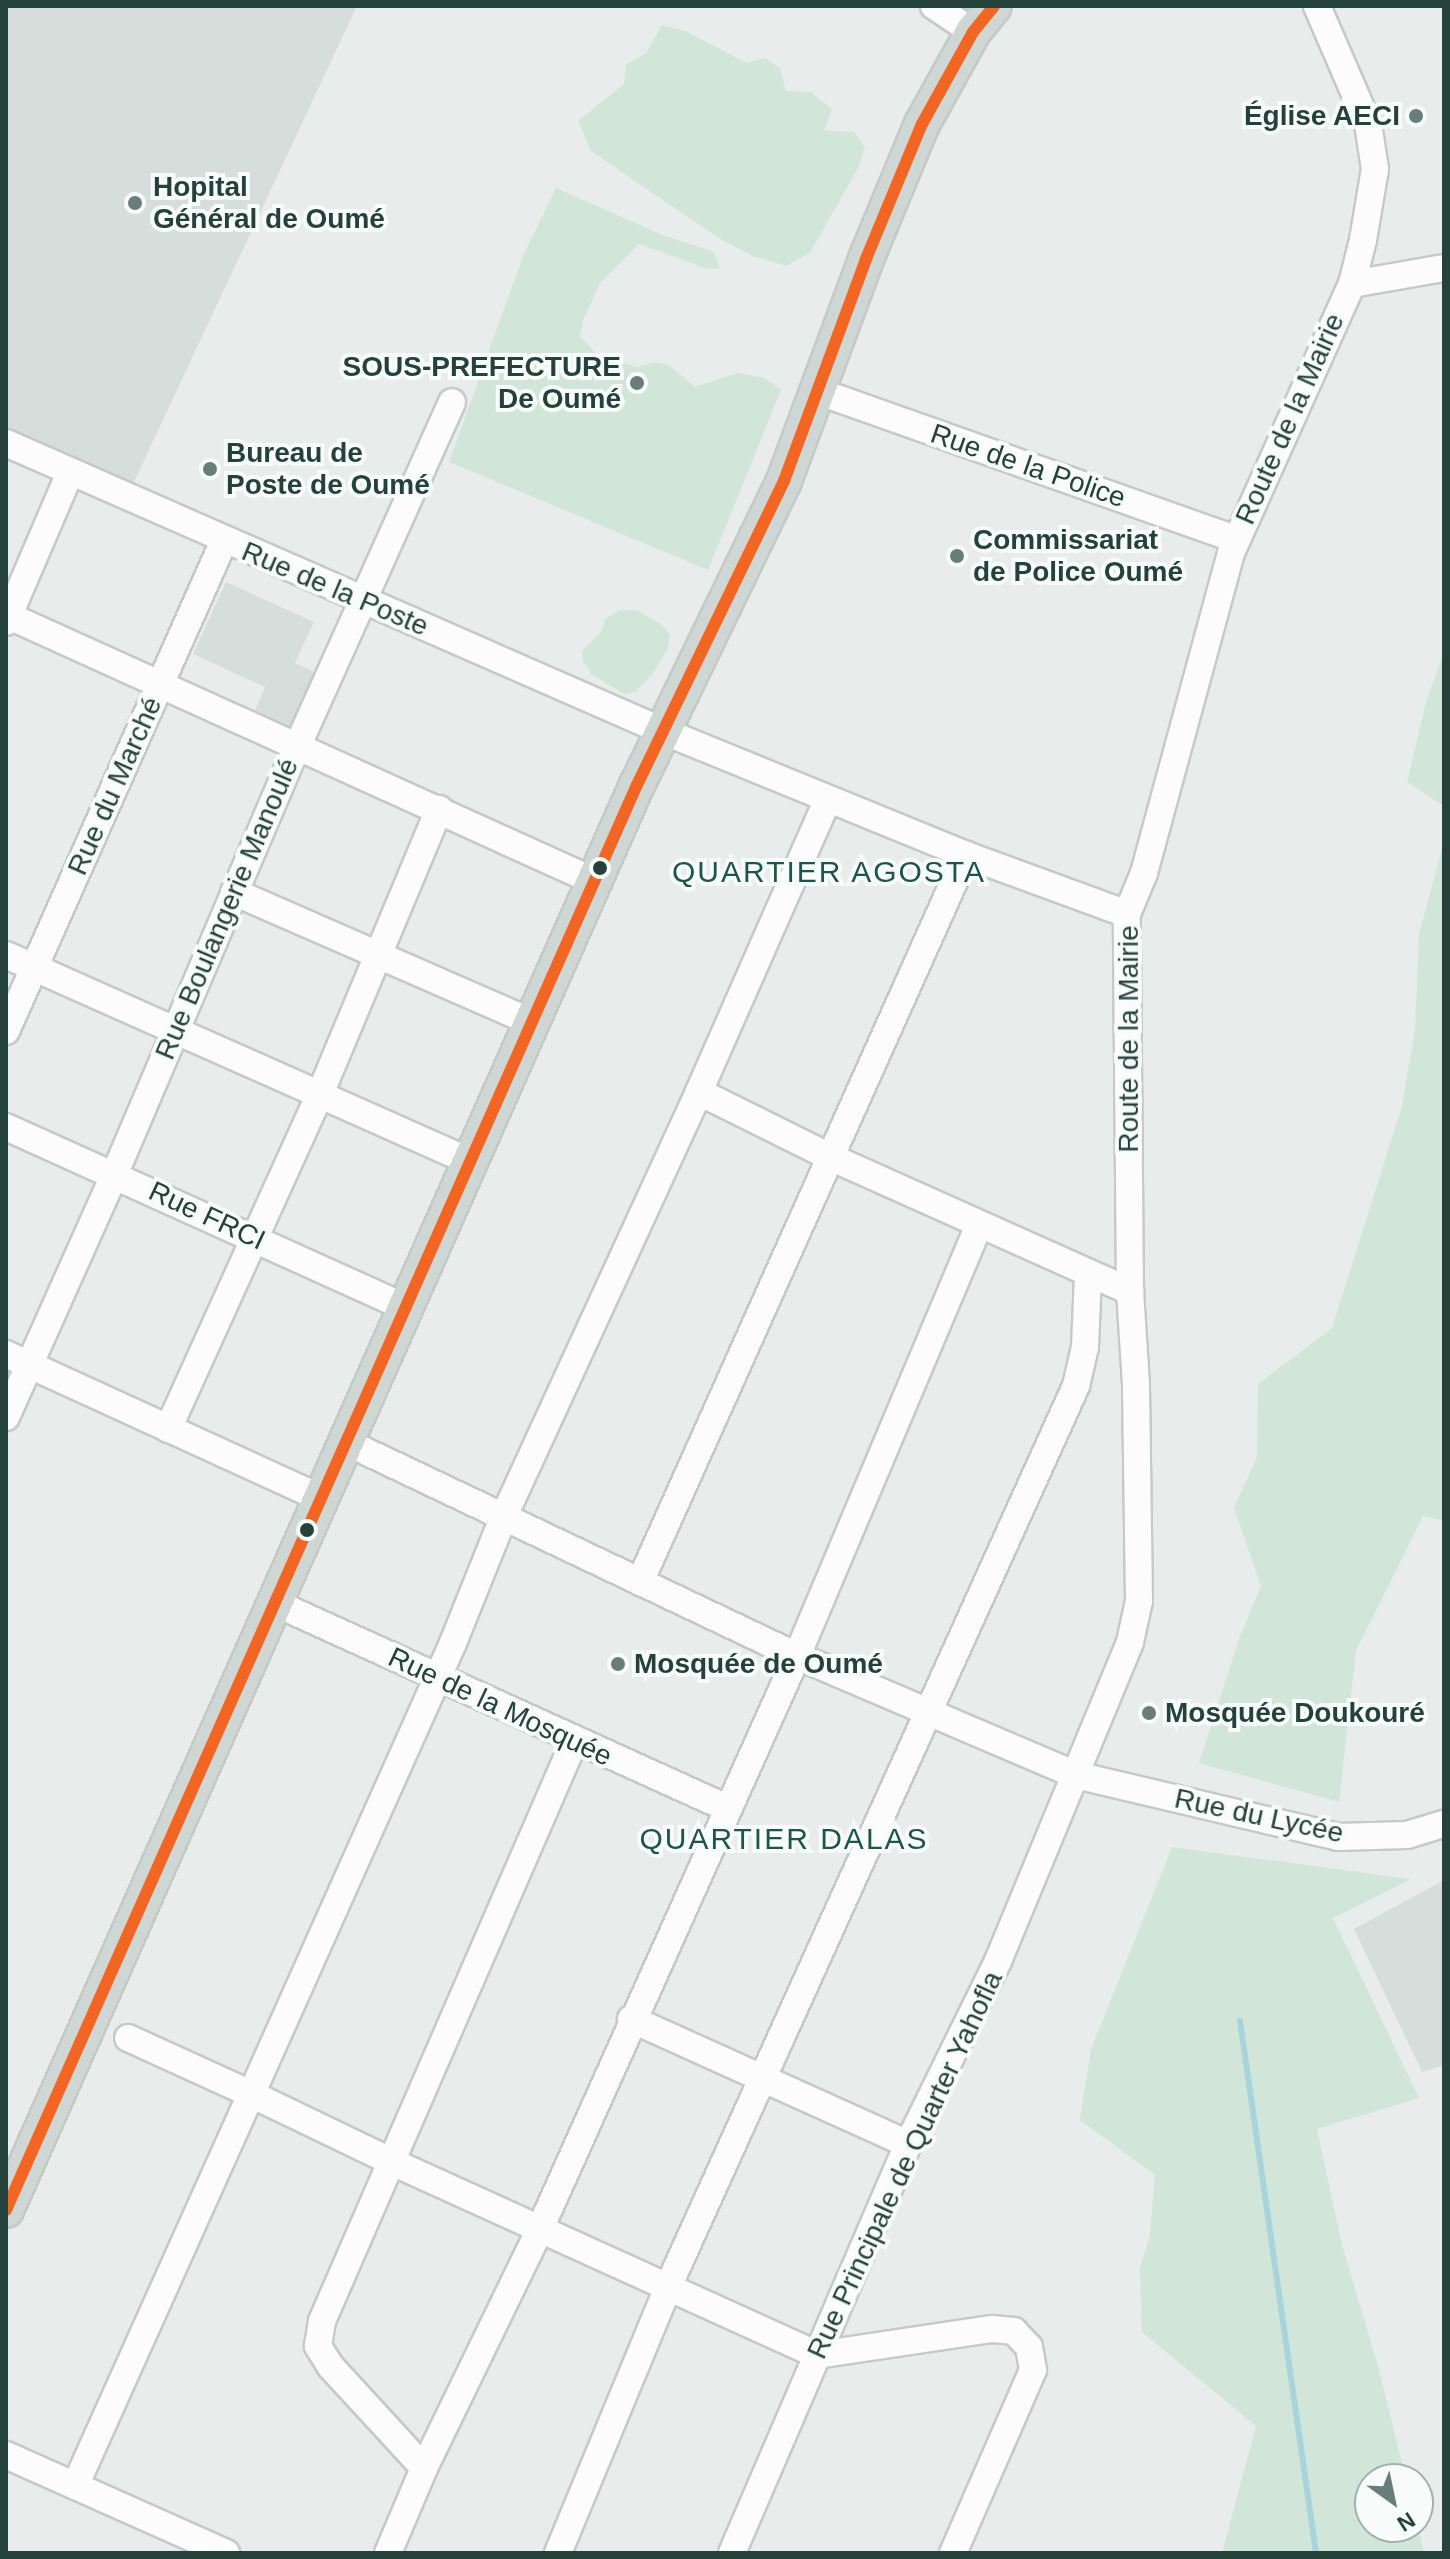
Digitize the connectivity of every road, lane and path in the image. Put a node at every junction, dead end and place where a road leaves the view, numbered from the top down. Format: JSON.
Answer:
{"nodes":[{"id":1,"x":934,"y":6,"type":"edge"},
{"id":2,"x":1317,"y":6,"type":"edge"},
{"id":3,"x":983,"y":19,"type":"edge"},
{"id":4,"x":1444,"y":268,"type":"edge"},
{"id":5,"x":1352,"y":284,"type":"junction"},
{"id":6,"x":820,"y":392,"type":"junction"},
{"id":7,"x":452,"y":402,"type":"dead end"},
{"id":8,"x":6,"y":443,"type":"edge"},
{"id":9,"x":70,"y":473,"type":"junction"},
{"id":10,"x":1235,"y":539,"type":"junction"},
{"id":11,"x":224,"y":541,"type":"junction"},
{"id":12,"x":363,"y":601,"type":"junction"},
{"id":13,"x":8,"y":619,"type":"edge"},
{"id":14,"x":160,"y":684,"type":"junction"},
{"id":15,"x":665,"y":732,"type":"junction"},
{"id":16,"x":297,"y":747,"type":"junction"},
{"id":17,"x":828,"y":799,"type":"junction"},
{"id":18,"x":439,"y":809,"type":"junction"},
{"id":19,"x":966,"y":855,"type":"junction"},
{"id":20,"x":594,"y":881,"type":"junction"},
{"id":21,"x":234,"y":892,"type":"junction"},
{"id":22,"x":1127,"y":914,"type":"junction"},
{"id":23,"x":6,"y":955,"type":"edge"},
{"id":24,"x":378,"y":956,"type":"junction"},
{"id":25,"x":35,"y":968,"type":"junction"},
{"id":26,"x":532,"y":1022,"type":"junction"},
{"id":27,"x":175,"y":1030,"type":"junction"},
{"id":28,"x":6,"y":1031,"type":"edge"},
{"id":29,"x":699,"y":1092,"type":"junction"},
{"id":30,"x":320,"y":1094,"type":"junction"},
{"id":31,"x":6,"y":1127,"type":"edge"},
{"id":32,"x":830,"y":1157,"type":"junction"},
{"id":33,"x":469,"y":1161,"type":"junction"},
{"id":34,"x":115,"y":1173,"type":"junction"},
{"id":35,"x":979,"y":1226,"type":"junction"},
{"id":36,"x":255,"y":1238,"type":"junction"},
{"id":37,"x":1088,"y":1274,"type":"junction"},
{"id":38,"x":1130,"y":1291,"type":"junction"},
{"id":39,"x":406,"y":1308,"type":"junction"},
{"id":40,"x":6,"y":1354,"type":"edge"},
{"id":41,"x":31,"y":1366,"type":"junction"},
{"id":42,"x":6,"y":1417,"type":"edge"},
{"id":43,"x":168,"y":1429,"type":"junction"},
{"id":44,"x":346,"y":1442,"type":"junction"},
{"id":45,"x":321,"y":1498,"type":"junction"},
{"id":46,"x":504,"y":1516,"type":"junction"},
{"id":47,"x":640,"y":1582,"type":"junction"},
{"id":48,"x":275,"y":1603,"type":"junction"},
{"id":49,"x":797,"y":1656,"type":"junction"},
{"id":50,"x":435,"y":1678,"type":"junction"},
{"id":51,"x":930,"y":1716,"type":"junction"},
{"id":52,"x":574,"y":1742,"type":"junction"},
{"id":53,"x":1076,"y":1775,"type":"junction"},
{"id":54,"x":727,"y":1808,"type":"junction"},
{"id":55,"x":1444,"y":1824,"type":"edge"},
{"id":56,"x":631,"y":2019,"type":"junction"},
{"id":57,"x":128,"y":2038,"type":"dead end"},
{"id":58,"x":763,"y":2079,"type":"junction"},
{"id":59,"x":251,"y":2094,"type":"junction"},
{"id":60,"x":908,"y":2144,"type":"junction"},
{"id":61,"x":390,"y":2161,"type":"junction"},
{"id":62,"x":6,"y":2210,"type":"edge"},
{"id":63,"x":540,"y":2229,"type":"junction"},
{"id":64,"x":668,"y":2287,"type":"junction"},
{"id":65,"x":817,"y":2355,"type":"junction"},
{"id":66,"x":6,"y":2455,"type":"edge"},
{"id":67,"x":424,"y":2468,"type":"junction"},
{"id":68,"x":75,"y":2486,"type":"junction"},
{"id":69,"x":226,"y":2553,"type":"edge"},
{"id":70,"x":388,"y":2553,"type":"edge"},
{"id":71,"x":558,"y":2553,"type":"edge"},
{"id":72,"x":732,"y":2553,"type":"edge"},
{"id":73,"x":953,"y":2553,"type":"edge"}],
"edges":[{"from":1,"to":3,"type":"street"},
{"from":2,"to":5,"type":"street","name":"Route de la Mairie"},
{"from":3,"to":6,"type":"main road"},
{"from":4,"to":5,"type":"street"},
{"from":5,"to":10,"type":"street","name":"Route de la Mairie"},
{"from":6,"to":10,"type":"street","name":"Rue de la Police"},
{"from":6,"to":15,"type":"main road"},
{"from":7,"to":12,"type":"street","name":"Rue Boulangerie Manoulé"},
{"from":8,"to":9,"type":"street","name":"Rue de la Poste"},
{"from":9,"to":11,"type":"street","name":"Rue de la Poste"},
{"from":9,"to":13,"type":"street"},
{"from":10,"to":22,"type":"street","name":"Route de la Mairie"},
{"from":11,"to":12,"type":"street","name":"Rue de la Poste"},
{"from":11,"to":14,"type":"street","name":"Rue du Marché"},
{"from":12,"to":15,"type":"street","name":"Rue de la Poste"},
{"from":12,"to":16,"type":"street","name":"Rue Boulangerie Manoulé"},
{"from":13,"to":14,"type":"street"},
{"from":14,"to":16,"type":"street"},
{"from":14,"to":25,"type":"street","name":"Rue du Marché"},
{"from":15,"to":17,"type":"street","name":"Rue de la Poste"},
{"from":15,"to":20,"type":"main road"},
{"from":16,"to":18,"type":"street"},
{"from":16,"to":21,"type":"street","name":"Rue Boulangerie Manoulé"},
{"from":17,"to":19,"type":"street","name":"Rue de la Poste"},
{"from":17,"to":29,"type":"street"},
{"from":18,"to":20,"type":"street"},
{"from":18,"to":24,"type":"street"},
{"from":19,"to":22,"type":"street","name":"Rue de la Poste"},
{"from":19,"to":32,"type":"street"},
{"from":20,"to":26,"type":"main road"},
{"from":21,"to":24,"type":"street"},
{"from":21,"to":27,"type":"street","name":"Rue Boulangerie Manoulé"},
{"from":22,"to":38,"type":"street","name":"Route de la Mairie"},
{"from":23,"to":25,"type":"street"},
{"from":24,"to":26,"type":"street"},
{"from":24,"to":30,"type":"street"},
{"from":25,"to":27,"type":"street"},
{"from":25,"to":28,"type":"street","name":"Rue du Marché"},
{"from":26,"to":33,"type":"main road"},
{"from":27,"to":30,"type":"street"},
{"from":27,"to":34,"type":"street","name":"Rue Boulangerie Manoulé"},
{"from":29,"to":32,"type":"street"},
{"from":29,"to":46,"type":"street"},
{"from":30,"to":33,"type":"street"},
{"from":30,"to":36,"type":"street"},
{"from":31,"to":34,"type":"street","name":"Rue FRCI"},
{"from":32,"to":35,"type":"street"},
{"from":32,"to":47,"type":"street"},
{"from":33,"to":39,"type":"main road"},
{"from":34,"to":36,"type":"street","name":"Rue FRCI"},
{"from":34,"to":41,"type":"street","name":"Rue Boulangerie Manoulé"},
{"from":35,"to":37,"type":"street"},
{"from":35,"to":49,"type":"street"},
{"from":36,"to":39,"type":"street","name":"Rue FRCI"},
{"from":36,"to":43,"type":"street"},
{"from":37,"to":38,"type":"street"},
{"from":37,"to":51,"type":"street"},
{"from":38,"to":53,"type":"street","name":"Route de la Mairie"},
{"from":39,"to":44,"type":"main road"},
{"from":40,"to":41,"type":"street"},
{"from":41,"to":42,"type":"street","name":"Rue Boulangerie Manoulé"},
{"from":41,"to":43,"type":"street"},
{"from":43,"to":45,"type":"street"},
{"from":44,"to":45,"type":"main road"},
{"from":44,"to":46,"type":"street","name":"Rue du Lycée"},
{"from":45,"to":48,"type":"main road"},
{"from":46,"to":47,"type":"street","name":"Rue du Lycée"},
{"from":46,"to":50,"type":"street"},
{"from":47,"to":49,"type":"street","name":"Rue du Lycée"},
{"from":48,"to":50,"type":"street","name":"Rue de la Mosquée"},
{"from":48,"to":62,"type":"main road"},
{"from":49,"to":51,"type":"street","name":"Rue du Lycée"},
{"from":49,"to":54,"type":"street"},
{"from":50,"to":52,"type":"street","name":"Rue de la Mosquée"},
{"from":50,"to":59,"type":"street"},
{"from":51,"to":53,"type":"street","name":"Rue du Lycée"},
{"from":51,"to":58,"type":"street"},
{"from":52,"to":54,"type":"street","name":"Rue de la Mosquée"},
{"from":52,"to":61,"type":"street"},
{"from":53,"to":55,"type":"street","name":"Rue du Lycée"},
{"from":53,"to":60,"type":"street","name":"Rue Principale de Quarter Yahofla"},
{"from":54,"to":56,"type":"street"},
{"from":56,"to":58,"type":"street"},
{"from":56,"to":63,"type":"street"},
{"from":57,"to":59,"type":"street"},
{"from":58,"to":60,"type":"street"},
{"from":58,"to":64,"type":"street"},
{"from":59,"to":61,"type":"street"},
{"from":59,"to":68,"type":"street"},
{"from":60,"to":65,"type":"street","name":"Rue Principale de Quarter Yahofla"},
{"from":61,"to":63,"type":"street"},
{"from":61,"to":67,"type":"street"},
{"from":63,"to":64,"type":"street"},
{"from":63,"to":67,"type":"street"},
{"from":64,"to":65,"type":"street"},
{"from":64,"to":71,"type":"street"},
{"from":65,"to":72,"type":"street","name":"Rue Principale de Quarter Yahofla"},
{"from":65,"to":73,"type":"street"},
{"from":66,"to":68,"type":"street"},
{"from":67,"to":70,"type":"street"},
{"from":68,"to":69,"type":"street"}]}
